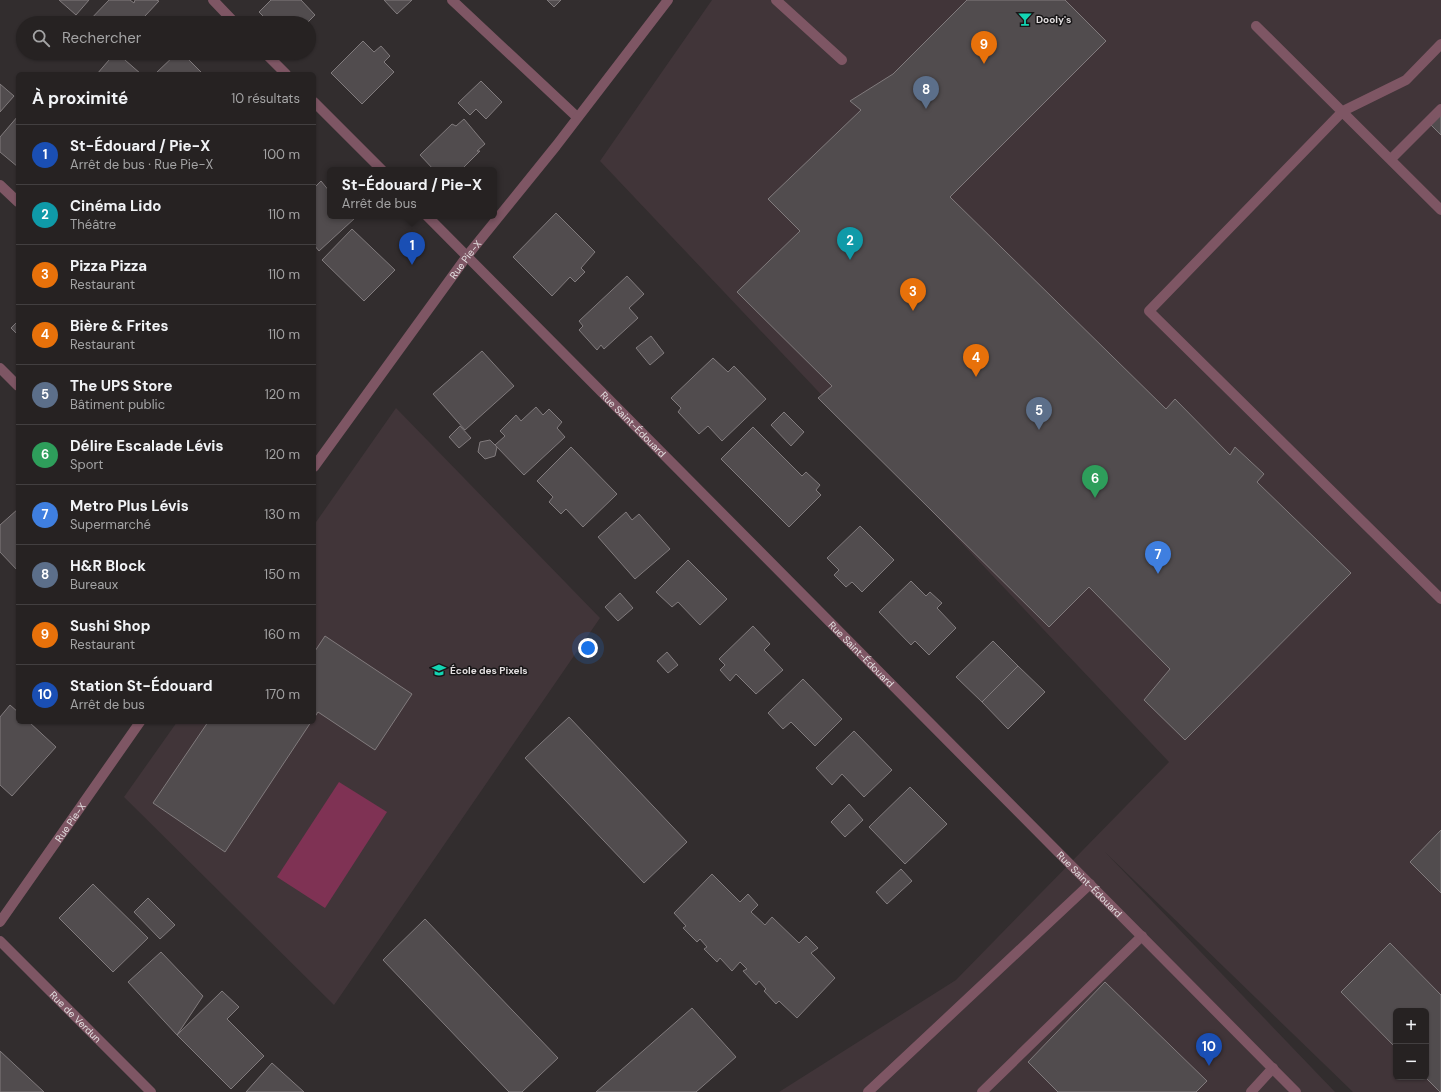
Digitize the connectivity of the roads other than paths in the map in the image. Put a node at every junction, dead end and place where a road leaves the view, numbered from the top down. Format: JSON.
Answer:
{"nodes":[{"id":1,"x":212,"y":0,"type":"edge"},
{"id":2,"x":452,"y":0,"type":"edge"},
{"id":3,"x":668,"y":0,"type":"edge"},
{"id":4,"x":776,"y":0,"type":"edge"},
{"id":5,"x":228,"y":16,"type":"edge"},
{"id":6,"x":1256,"y":26,"type":"dead end"},
{"id":7,"x":1441,"y":44,"type":"edge"},
{"id":8,"x":272,"y":60,"type":"edge"},
{"id":9,"x":842,"y":60,"type":"dead end"},
{"id":10,"x":284,"y":72,"type":"edge"},
{"id":11,"x":316,"y":104,"type":"edge"},
{"id":12,"x":1441,"y":109,"type":"edge"},
{"id":13,"x":1343,"y":111,"type":"junction"},
{"id":14,"x":577,"y":117,"type":"junction"},
{"id":15,"x":1391,"y":159,"type":"junction"},
{"id":16,"x":379,"y":167,"type":"edge"},
{"id":17,"x":0,"y":185,"type":"edge"},
{"id":18,"x":16,"y":200,"type":"edge"},
{"id":19,"x":1441,"y":210,"type":"edge"},
{"id":20,"x":497,"y":218,"type":"edge"},
{"id":21,"x":430,"y":219,"type":"edge"},
{"id":22,"x":496,"y":219,"type":"edge"},
{"id":23,"x":467,"y":256,"type":"junction"},
{"id":24,"x":0,"y":368,"type":"edge"},
{"id":25,"x":16,"y":384,"type":"edge"},
{"id":26,"x":316,"y":464,"type":"edge"},
{"id":27,"x":1441,"y":599,"type":"edge"},
{"id":28,"x":139,"y":724,"type":"edge"},
{"id":29,"x":1090,"y":884,"type":"junction"},
{"id":30,"x":0,"y":922,"type":"edge"},
{"id":31,"x":1142,"y":936,"type":"junction"},
{"id":32,"x":0,"y":941,"type":"edge"},
{"id":33,"x":1273,"y":1068,"type":"junction"},
{"id":34,"x":151,"y":1092,"type":"edge"},
{"id":35,"x":868,"y":1092,"type":"edge"},
{"id":36,"x":982,"y":1092,"type":"edge"},
{"id":37,"x":1251,"y":1092,"type":"edge"},
{"id":38,"x":1296,"y":1092,"type":"edge"}],
"edges":[{"from":1,"to":5,"type":"street"},
{"from":2,"to":14,"type":"street"},
{"from":3,"to":14,"type":"street","name":"Rue Pie-X"},
{"from":4,"to":9,"type":"street"},
{"from":6,"to":13,"type":"street"},
{"from":7,"to":13,"type":"street"},
{"from":8,"to":10,"type":"street"},
{"from":11,"to":16,"type":"street"},
{"from":12,"to":15,"type":"street"},
{"from":13,"to":15,"type":"street"},
{"from":13,"to":27,"type":"street"},
{"from":14,"to":20,"type":"street","name":"Rue Pie-X"},
{"from":15,"to":19,"type":"street"},
{"from":17,"to":18,"type":"street"},
{"from":21,"to":23,"type":"street","name":"Rue Saint-Édouard"},
{"from":22,"to":23,"type":"street","name":"Rue Pie-X"},
{"from":23,"to":26,"type":"street","name":"Rue Pie-X"},
{"from":23,"to":29,"type":"street","name":"Rue Saint-Édouard"},
{"from":24,"to":25,"type":"street"},
{"from":28,"to":30,"type":"street","name":"Rue Pie-X"},
{"from":29,"to":31,"type":"street","name":"Rue Saint-Édouard"},
{"from":29,"to":35,"type":"street"},
{"from":31,"to":33,"type":"street","name":"Rue Saint-Édouard"},
{"from":31,"to":36,"type":"street"},
{"from":32,"to":34,"type":"street","name":"Rue de Verdun"},
{"from":33,"to":37,"type":"street"},
{"from":33,"to":38,"type":"street","name":"Rue Saint-Édouard"}]}
